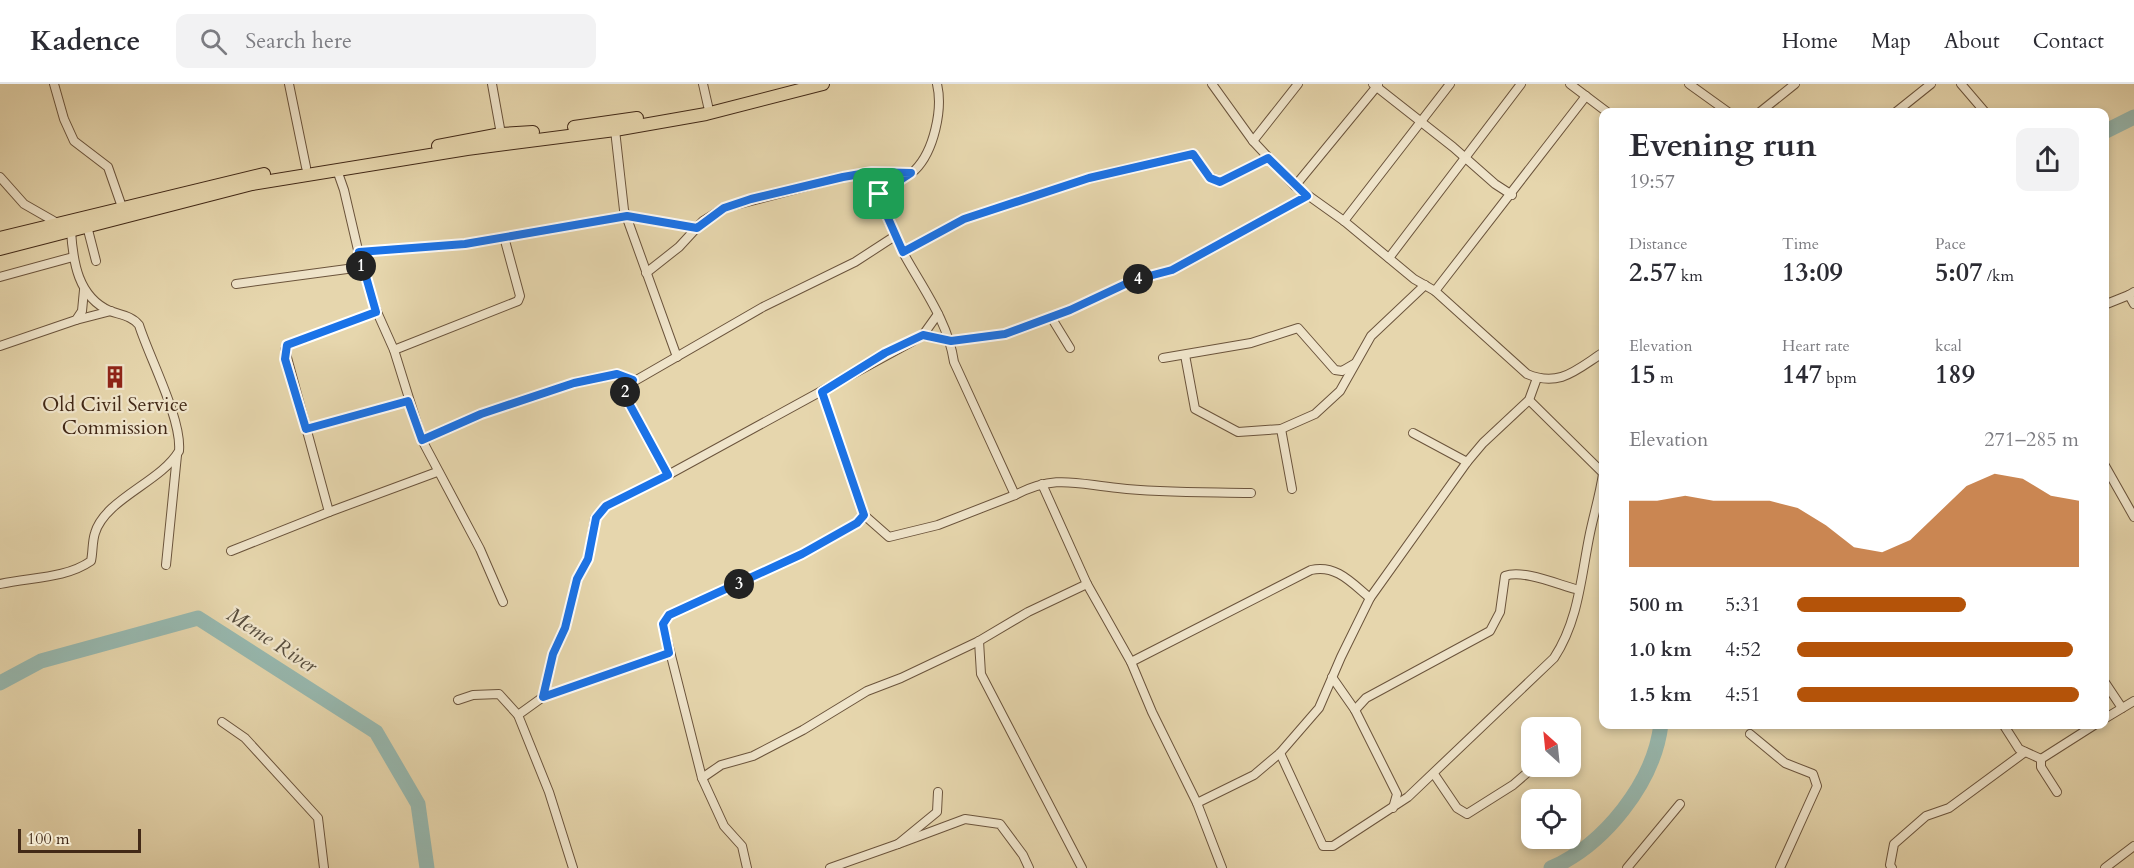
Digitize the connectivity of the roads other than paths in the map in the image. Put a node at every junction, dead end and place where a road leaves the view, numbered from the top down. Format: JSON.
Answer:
{"nodes":[{"id":1,"x":54,"y":84,"type":"edge"},
{"id":2,"x":288,"y":84,"type":"edge"},
{"id":3,"x":492,"y":84,"type":"edge"},
{"id":4,"x":704,"y":84,"type":"edge"},
{"id":5,"x":799,"y":84,"type":"edge"},
{"id":6,"x":823,"y":84,"type":"edge"},
{"id":7,"x":937,"y":84,"type":"edge"},
{"id":8,"x":1212,"y":84,"type":"edge"},
{"id":9,"x":1298,"y":84,"type":"edge"},
{"id":10,"x":1450,"y":84,"type":"edge"},
{"id":11,"x":1521,"y":84,"type":"edge"},
{"id":12,"x":1570,"y":84,"type":"edge"},
{"id":13,"x":1689,"y":84,"type":"edge"},
{"id":14,"x":1795,"y":84,"type":"edge"},
{"id":15,"x":1931,"y":84,"type":"edge"},
{"id":16,"x":1961,"y":84,"type":"edge"},
{"id":17,"x":1376,"y":85,"type":"edge"},
{"id":18,"x":1586,"y":96,"type":"junction"},
{"id":19,"x":708,"y":106,"type":"junction"},
{"id":20,"x":1602,"y":108,"type":"edge"},
{"id":21,"x":1722,"y":108,"type":"edge"},
{"id":22,"x":1765,"y":108,"type":"edge"},
{"id":23,"x":1901,"y":108,"type":"edge"},
{"id":24,"x":1982,"y":108,"type":"edge"},
{"id":25,"x":1421,"y":123,"type":"junction"},
{"id":26,"x":615,"y":130,"type":"junction"},
{"id":27,"x":501,"y":134,"type":"junction"},
{"id":28,"x":1253,"y":141,"type":"junction"},
{"id":29,"x":1268,"y":158,"type":"junction"},
{"id":30,"x":1465,"y":158,"type":"junction"},
{"id":31,"x":306,"y":167,"type":"junction"},
{"id":32,"x":337,"y":170,"type":"junction"},
{"id":33,"x":911,"y":173,"type":"junction"},
{"id":34,"x":0,"y":177,"type":"edge"},
{"id":35,"x":1295,"y":186,"type":"junction"},
{"id":36,"x":1512,"y":195,"type":"junction"},
{"id":37,"x":1307,"y":196,"type":"junction"},
{"id":38,"x":122,"y":207,"type":"junction"},
{"id":39,"x":627,"y":216,"type":"junction"},
{"id":40,"x":1344,"y":221,"type":"junction"},
{"id":41,"x":87,"y":226,"type":"junction"},
{"id":42,"x":65,"y":228,"type":"junction"},
{"id":43,"x":697,"y":228,"type":"junction"},
{"id":44,"x":895,"y":236,"type":"junction"},
{"id":45,"x":504,"y":237,"type":"junction"},
{"id":46,"x":0,"y":238,"type":"edge"},
{"id":47,"x":0,"y":249,"type":"edge"},
{"id":48,"x":359,"y":252,"type":"junction"},
{"id":49,"x":903,"y":252,"type":"junction"},
{"id":50,"x":73,"y":256,"type":"junction"},
{"id":51,"x":1389,"y":258,"type":"junction"},
{"id":52,"x":96,"y":261,"type":"dead end"},
{"id":53,"x":362,"y":267,"type":"junction"},
{"id":54,"x":646,"y":273,"type":"junction"},
{"id":55,"x":0,"y":277,"type":"edge"},
{"id":56,"x":236,"y":284,"type":"dead end"},
{"id":57,"x":1425,"y":285,"type":"junction"},
{"id":58,"x":84,"y":290,"type":"junction"},
{"id":59,"x":1435,"y":291,"type":"junction"},
{"id":60,"x":2132,"y":294,"type":"edge"},
{"id":61,"x":2109,"y":303,"type":"edge"},
{"id":62,"x":2134,"y":304,"type":"edge"},
{"id":63,"x":111,"y":311,"type":"junction"},
{"id":64,"x":376,"y":312,"type":"junction"},
{"id":65,"x":938,"y":314,"type":"junction"},
{"id":66,"x":1051,"y":317,"type":"junction"},
{"id":67,"x":76,"y":320,"type":"junction"},
{"id":68,"x":923,"y":335,"type":"junction"},
{"id":69,"x":951,"y":341,"type":"junction"},
{"id":70,"x":0,"y":346,"type":"edge"},
{"id":71,"x":1070,"y":348,"type":"dead end"},
{"id":72,"x":394,"y":350,"type":"junction"},
{"id":73,"x":1185,"y":355,"type":"junction"},
{"id":74,"x":1599,"y":355,"type":"edge"},
{"id":75,"x":677,"y":357,"type":"junction"},
{"id":76,"x":1163,"y":358,"type":"dead end"},
{"id":77,"x":1355,"y":363,"type":"junction"},
{"id":78,"x":1537,"y":378,"type":"junction"},
{"id":79,"x":633,"y":380,"type":"junction"},
{"id":80,"x":822,"y":392,"type":"junction"},
{"id":81,"x":1529,"y":400,"type":"junction"},
{"id":82,"x":408,"y":401,"type":"junction"},
{"id":83,"x":306,"y":429,"type":"junction"},
{"id":84,"x":1281,"y":429,"type":"junction"},
{"id":85,"x":1413,"y":433,"type":"dead end"},
{"id":86,"x":422,"y":440,"type":"junction"},
{"id":87,"x":177,"y":455,"type":"junction"},
{"id":88,"x":1467,"y":462,"type":"junction"},
{"id":89,"x":1599,"y":470,"type":"edge"},
{"id":90,"x":437,"y":472,"type":"junction"},
{"id":91,"x":2109,"y":473,"type":"edge"},
{"id":92,"x":668,"y":475,"type":"junction"},
{"id":93,"x":1042,"y":484,"type":"junction"},
{"id":94,"x":1292,"y":489,"type":"dead end"},
{"id":95,"x":1251,"y":493,"type":"dead end"},
{"id":96,"x":1599,"y":493,"type":"edge"},
{"id":97,"x":1015,"y":495,"type":"junction"},
{"id":98,"x":329,"y":512,"type":"junction"},
{"id":99,"x":864,"y":515,"type":"junction"},
{"id":100,"x":2134,"y":517,"type":"edge"},
{"id":101,"x":231,"y":551,"type":"dead end"},
{"id":102,"x":166,"y":565,"type":"dead end"},
{"id":103,"x":0,"y":584,"type":"edge"},
{"id":104,"x":1087,"y":584,"type":"junction"},
{"id":105,"x":1579,"y":590,"type":"junction"},
{"id":106,"x":1371,"y":598,"type":"junction"},
{"id":107,"x":503,"y":602,"type":"dead end"},
{"id":108,"x":979,"y":641,"type":"junction"},
{"id":109,"x":669,"y":653,"type":"junction"},
{"id":110,"x":1131,"y":662,"type":"junction"},
{"id":111,"x":1332,"y":677,"type":"junction"},
{"id":112,"x":2109,"y":688,"type":"edge"},
{"id":113,"x":543,"y":697,"type":"junction"},
{"id":114,"x":458,"y":700,"type":"dead end"},
{"id":115,"x":2134,"y":700,"type":"edge"},
{"id":116,"x":2122,"y":708,"type":"junction"},
{"id":117,"x":1355,"y":710,"type":"junction"},
{"id":118,"x":518,"y":715,"type":"junction"},
{"id":119,"x":2109,"y":716,"type":"edge"},
{"id":120,"x":222,"y":722,"type":"dead end"},
{"id":121,"x":2006,"y":729,"type":"edge"},
{"id":122,"x":2088,"y":729,"type":"edge"},
{"id":123,"x":1750,"y":734,"type":"dead end"},
{"id":124,"x":2025,"y":752,"type":"junction"},
{"id":125,"x":1280,"y":753,"type":"junction"},
{"id":126,"x":2041,"y":759,"type":"junction"},
{"id":127,"x":1434,"y":774,"type":"junction"},
{"id":128,"x":1522,"y":777,"type":"edge"},
{"id":129,"x":702,"y":778,"type":"junction"},
{"id":130,"x":938,"y":792,"type":"dead end"},
{"id":131,"x":2056,"y":792,"type":"dead end"},
{"id":132,"x":1397,"y":794,"type":"junction"},
{"id":133,"x":1408,"y":797,"type":"junction"},
{"id":134,"x":1197,"y":803,"type":"junction"},
{"id":135,"x":1680,"y":804,"type":"dead end"},
{"id":136,"x":1393,"y":808,"type":"junction"},
{"id":137,"x":898,"y":844,"type":"junction"},
{"id":138,"x":2134,"y":846,"type":"edge"},
{"id":139,"x":324,"y":868,"type":"edge"},
{"id":140,"x":573,"y":868,"type":"edge"},
{"id":141,"x":747,"y":868,"type":"edge"},
{"id":142,"x":830,"y":868,"type":"edge"},
{"id":143,"x":1029,"y":868,"type":"edge"},
{"id":144,"x":1082,"y":868,"type":"edge"},
{"id":145,"x":1222,"y":868,"type":"edge"},
{"id":146,"x":1627,"y":868,"type":"edge"},
{"id":147,"x":1780,"y":868,"type":"edge"},
{"id":148,"x":1892,"y":868,"type":"edge"},
{"id":149,"x":2105,"y":868,"type":"edge"}],
"edges":[{"from":1,"to":38,"type":"street"},
{"from":2,"to":31,"type":"street"},
{"from":3,"to":27,"type":"street"},
{"from":4,"to":19,"type":"street"},
{"from":5,"to":19,"type":"main road"},
{"from":6,"to":26,"type":"main road"},
{"from":7,"to":33,"type":"street"},
{"from":8,"to":28,"type":"street"},
{"from":9,"to":28,"type":"street"},
{"from":10,"to":25,"type":"street"},
{"from":11,"to":30,"type":"street"},
{"from":12,"to":18,"type":"street"},
{"from":13,"to":21,"type":"street"},
{"from":14,"to":22,"type":"street"},
{"from":15,"to":23,"type":"street"},
{"from":16,"to":24,"type":"street"},
{"from":17,"to":25,"type":"street"},
{"from":17,"to":35,"type":"street"},
{"from":18,"to":20,"type":"street"},
{"from":18,"to":36,"type":"street"},
{"from":19,"to":27,"type":"main road"},
{"from":25,"to":30,"type":"street"},
{"from":25,"to":40,"type":"street"},
{"from":26,"to":32,"type":"main road"},
{"from":26,"to":39,"type":"street"},
{"from":27,"to":31,"type":"main road"},
{"from":28,"to":29,"type":"street"},
{"from":29,"to":35,"type":"street"},
{"from":29,"to":49,"type":"street"},
{"from":30,"to":36,"type":"street"},
{"from":30,"to":51,"type":"street"},
{"from":31,"to":38,"type":"main road"},
{"from":32,"to":41,"type":"main road"},
{"from":32,"to":48,"type":"street"},
{"from":33,"to":43,"type":"street"},
{"from":33,"to":44,"type":"street"},
{"from":34,"to":42,"type":"street"},
{"from":35,"to":37,"type":"street"},
{"from":36,"to":59,"type":"street"},
{"from":37,"to":40,"type":"street"},
{"from":37,"to":66,"type":"street"},
{"from":38,"to":42,"type":"main road"},
{"from":39,"to":43,"type":"street"},
{"from":39,"to":45,"type":"street"},
{"from":39,"to":54,"type":"street"},
{"from":40,"to":51,"type":"street"},
{"from":41,"to":42,"type":"main road"},
{"from":41,"to":52,"type":"street"},
{"from":42,"to":46,"type":"main road"},
{"from":42,"to":47,"type":"main road"},
{"from":42,"to":50,"type":"street"},
{"from":43,"to":54,"type":"street"},
{"from":44,"to":49,"type":"street"},
{"from":44,"to":75,"type":"street"},
{"from":45,"to":48,"type":"street"},
{"from":45,"to":72,"type":"street"},
{"from":48,"to":53,"type":"street"},
{"from":49,"to":65,"type":"street"},
{"from":50,"to":55,"type":"street"},
{"from":50,"to":58,"type":"street"},
{"from":51,"to":57,"type":"street"},
{"from":53,"to":56,"type":"street"},
{"from":53,"to":64,"type":"street"},
{"from":54,"to":75,"type":"street"},
{"from":57,"to":59,"type":"street"},
{"from":57,"to":77,"type":"street"},
{"from":58,"to":63,"type":"street"},
{"from":58,"to":67,"type":"street"},
{"from":59,"to":78,"type":"street"},
{"from":60,"to":61,"type":"street"},
{"from":60,"to":62,"type":"street"},
{"from":63,"to":67,"type":"street"},
{"from":63,"to":87,"type":"street"},
{"from":64,"to":72,"type":"street"},
{"from":64,"to":83,"type":"street"},
{"from":65,"to":68,"type":"street"},
{"from":65,"to":69,"type":"street"},
{"from":66,"to":69,"type":"street"},
{"from":66,"to":71,"type":"street"},
{"from":67,"to":70,"type":"street"},
{"from":68,"to":69,"type":"street"},
{"from":68,"to":80,"type":"street"},
{"from":69,"to":97,"type":"street"},
{"from":72,"to":82,"type":"street"},
{"from":73,"to":76,"type":"street"},
{"from":73,"to":77,"type":"street"},
{"from":73,"to":84,"type":"street"},
{"from":74,"to":78,"type":"street"},
{"from":75,"to":79,"type":"street"},
{"from":77,"to":84,"type":"street"},
{"from":78,"to":81,"type":"street"},
{"from":79,"to":86,"type":"street"},
{"from":79,"to":92,"type":"street"},
{"from":80,"to":92,"type":"street"},
{"from":80,"to":99,"type":"street"},
{"from":81,"to":88,"type":"street"},
{"from":81,"to":89,"type":"street"},
{"from":82,"to":83,"type":"street"},
{"from":82,"to":86,"type":"street"},
{"from":83,"to":98,"type":"street"},
{"from":84,"to":94,"type":"street"},
{"from":85,"to":88,"type":"street"},
{"from":86,"to":90,"type":"street"},
{"from":87,"to":102,"type":"street"},
{"from":87,"to":103,"type":"street"},
{"from":88,"to":106,"type":"street"},
{"from":90,"to":98,"type":"street"},
{"from":90,"to":107,"type":"street"},
{"from":91,"to":100,"type":"street"},
{"from":92,"to":113,"type":"street"},
{"from":93,"to":95,"type":"street"},
{"from":93,"to":97,"type":"street"},
{"from":93,"to":104,"type":"street"},
{"from":96,"to":105,"type":"street"},
{"from":97,"to":99,"type":"street"},
{"from":98,"to":101,"type":"street"},
{"from":99,"to":109,"type":"street"},
{"from":104,"to":108,"type":"street"},
{"from":104,"to":110,"type":"street"},
{"from":105,"to":117,"type":"street"},
{"from":105,"to":127,"type":"street"},
{"from":106,"to":110,"type":"street"},
{"from":106,"to":111,"type":"street"},
{"from":108,"to":129,"type":"street"},
{"from":108,"to":144,"type":"street"},
{"from":109,"to":113,"type":"street"},
{"from":109,"to":129,"type":"street"},
{"from":110,"to":134,"type":"street"},
{"from":111,"to":117,"type":"street"},
{"from":111,"to":125,"type":"street"},
{"from":112,"to":116,"type":"street"},
{"from":113,"to":118,"type":"street"},
{"from":114,"to":118,"type":"street"},
{"from":115,"to":116,"type":"street"},
{"from":116,"to":119,"type":"street"},
{"from":117,"to":132,"type":"street"},
{"from":118,"to":140,"type":"street"},
{"from":120,"to":139,"type":"street"},
{"from":121,"to":124,"type":"street"},
{"from":122,"to":126,"type":"street"},
{"from":123,"to":147,"type":"street"},
{"from":124,"to":126,"type":"street"},
{"from":124,"to":148,"type":"street"},
{"from":125,"to":134,"type":"street"},
{"from":125,"to":136,"type":"street"},
{"from":126,"to":131,"type":"street"},
{"from":127,"to":128,"type":"street"},
{"from":127,"to":133,"type":"street"},
{"from":129,"to":141,"type":"street"},
{"from":130,"to":137,"type":"street"},
{"from":132,"to":133,"type":"street"},
{"from":132,"to":136,"type":"street"},
{"from":133,"to":136,"type":"street"},
{"from":134,"to":145,"type":"street"},
{"from":135,"to":146,"type":"street"},
{"from":137,"to":142,"type":"street"},
{"from":137,"to":143,"type":"street"},
{"from":138,"to":149,"type":"street"}]}
